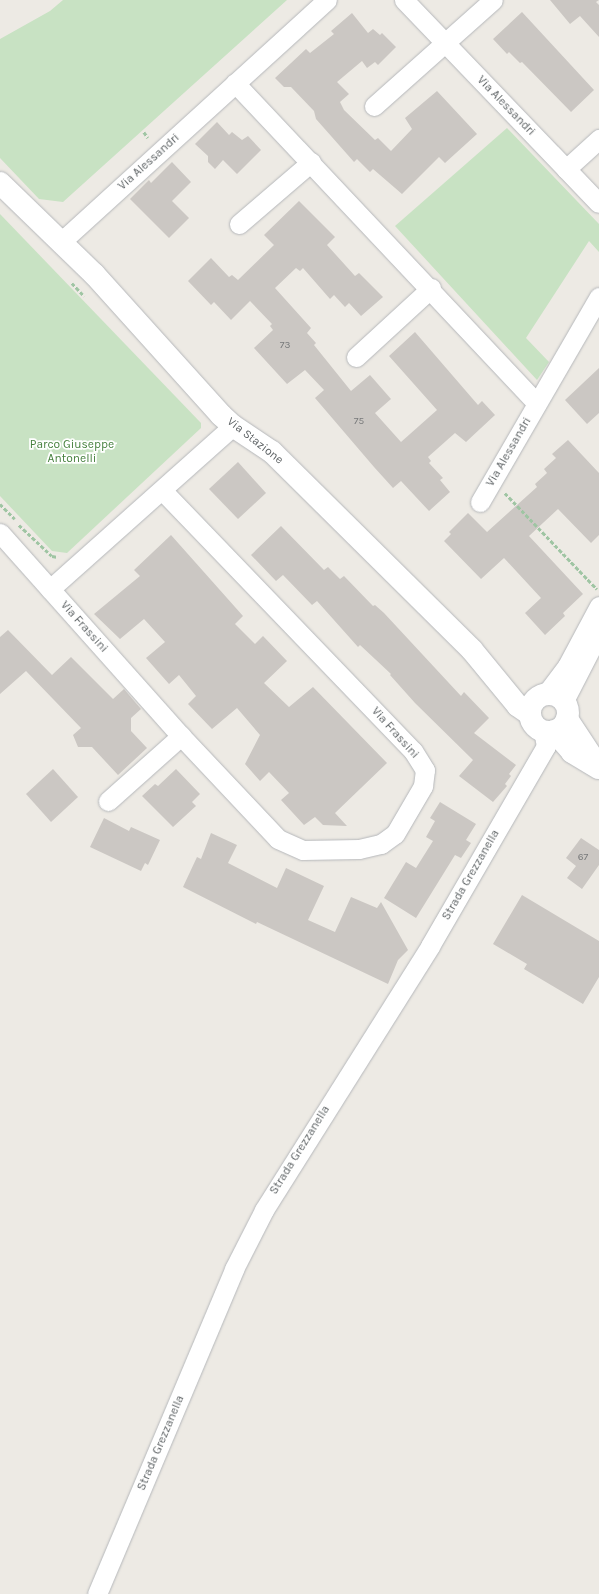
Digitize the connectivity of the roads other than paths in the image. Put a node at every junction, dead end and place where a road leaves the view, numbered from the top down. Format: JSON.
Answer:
{"nodes":[{"id":1,"x":327,"y":0,"type":"edge"},
{"id":2,"x":404,"y":0,"type":"edge"},
{"id":3,"x":493,"y":0,"type":"edge"},
{"id":4,"x":445,"y":43,"type":"junction"},
{"id":5,"x":235,"y":83,"type":"junction"},
{"id":6,"x":374,"y":106,"type":"dead end"},
{"id":7,"x":599,"y":140,"type":"edge"},
{"id":8,"x":311,"y":162,"type":"junction"},
{"id":9,"x":566,"y":169,"type":"junction"},
{"id":10,"x":0,"y":183,"type":"edge"},
{"id":11,"x":599,"y":203,"type":"edge"},
{"id":12,"x":239,"y":224,"type":"dead end"},
{"id":13,"x":62,"y":241,"type":"junction"},
{"id":14,"x":430,"y":288,"type":"junction"},
{"id":15,"x":599,"y":296,"type":"edge"},
{"id":16,"x":356,"y":357,"type":"dead end"},
{"id":17,"x":537,"y":403,"type":"junction"},
{"id":18,"x":233,"y":426,"type":"junction"},
{"id":19,"x":163,"y":491,"type":"junction"},
{"id":20,"x":480,"y":502,"type":"dead end"},
{"id":21,"x":0,"y":533,"type":"edge"},
{"id":22,"x":50,"y":589,"type":"junction"},
{"id":23,"x":599,"y":606,"type":"edge"},
{"id":24,"x":599,"y":633,"type":"edge"},
{"id":25,"x":549,"y":713,"type":"junction"},
{"id":26,"x":181,"y":736,"type":"junction"},
{"id":27,"x":599,"y":767,"type":"edge"},
{"id":28,"x":108,"y":801,"type":"dead end"},
{"id":29,"x":98,"y":1594,"type":"edge"}],
"edges":[{"from":1,"to":5,"type":"street","name":"Via Alessandri"},
{"from":2,"to":4,"type":"street","name":"Via Alessandri"},
{"from":3,"to":4,"type":"street"},
{"from":4,"to":6,"type":"street"},
{"from":4,"to":9,"type":"street","name":"Via Alessandri"},
{"from":5,"to":8,"type":"street","name":"Via Alessandri"},
{"from":5,"to":13,"type":"street","name":"Via Alessandri"},
{"from":7,"to":9,"type":"street"},
{"from":8,"to":12,"type":"street"},
{"from":8,"to":14,"type":"street","name":"Via Alessandri"},
{"from":9,"to":11,"type":"street","name":"Via Alessandri"},
{"from":10,"to":13,"type":"street","name":"Via Stazione"},
{"from":13,"to":18,"type":"street","name":"Via Stazione"},
{"from":14,"to":16,"type":"street"},
{"from":14,"to":17,"type":"street","name":"Via Alessandri"},
{"from":15,"to":17,"type":"street","name":"Via Alessandri"},
{"from":17,"to":20,"type":"street","name":"Via Alessandri"},
{"from":18,"to":19,"type":"street"},
{"from":18,"to":25,"type":"street","name":"Via Stazione"},
{"from":19,"to":22,"type":"street"},
{"from":19,"to":26,"type":"street","name":"Via Frassini"},
{"from":21,"to":22,"type":"street","name":"Via Frassini"},
{"from":22,"to":26,"type":"street","name":"Via Frassini"},
{"from":23,"to":25,"type":"street"},
{"from":24,"to":25,"type":"street"},
{"from":25,"to":27,"type":"street"},
{"from":25,"to":29,"type":"street","name":"Strada Grezzanella"},
{"from":26,"to":28,"type":"street"}]}
